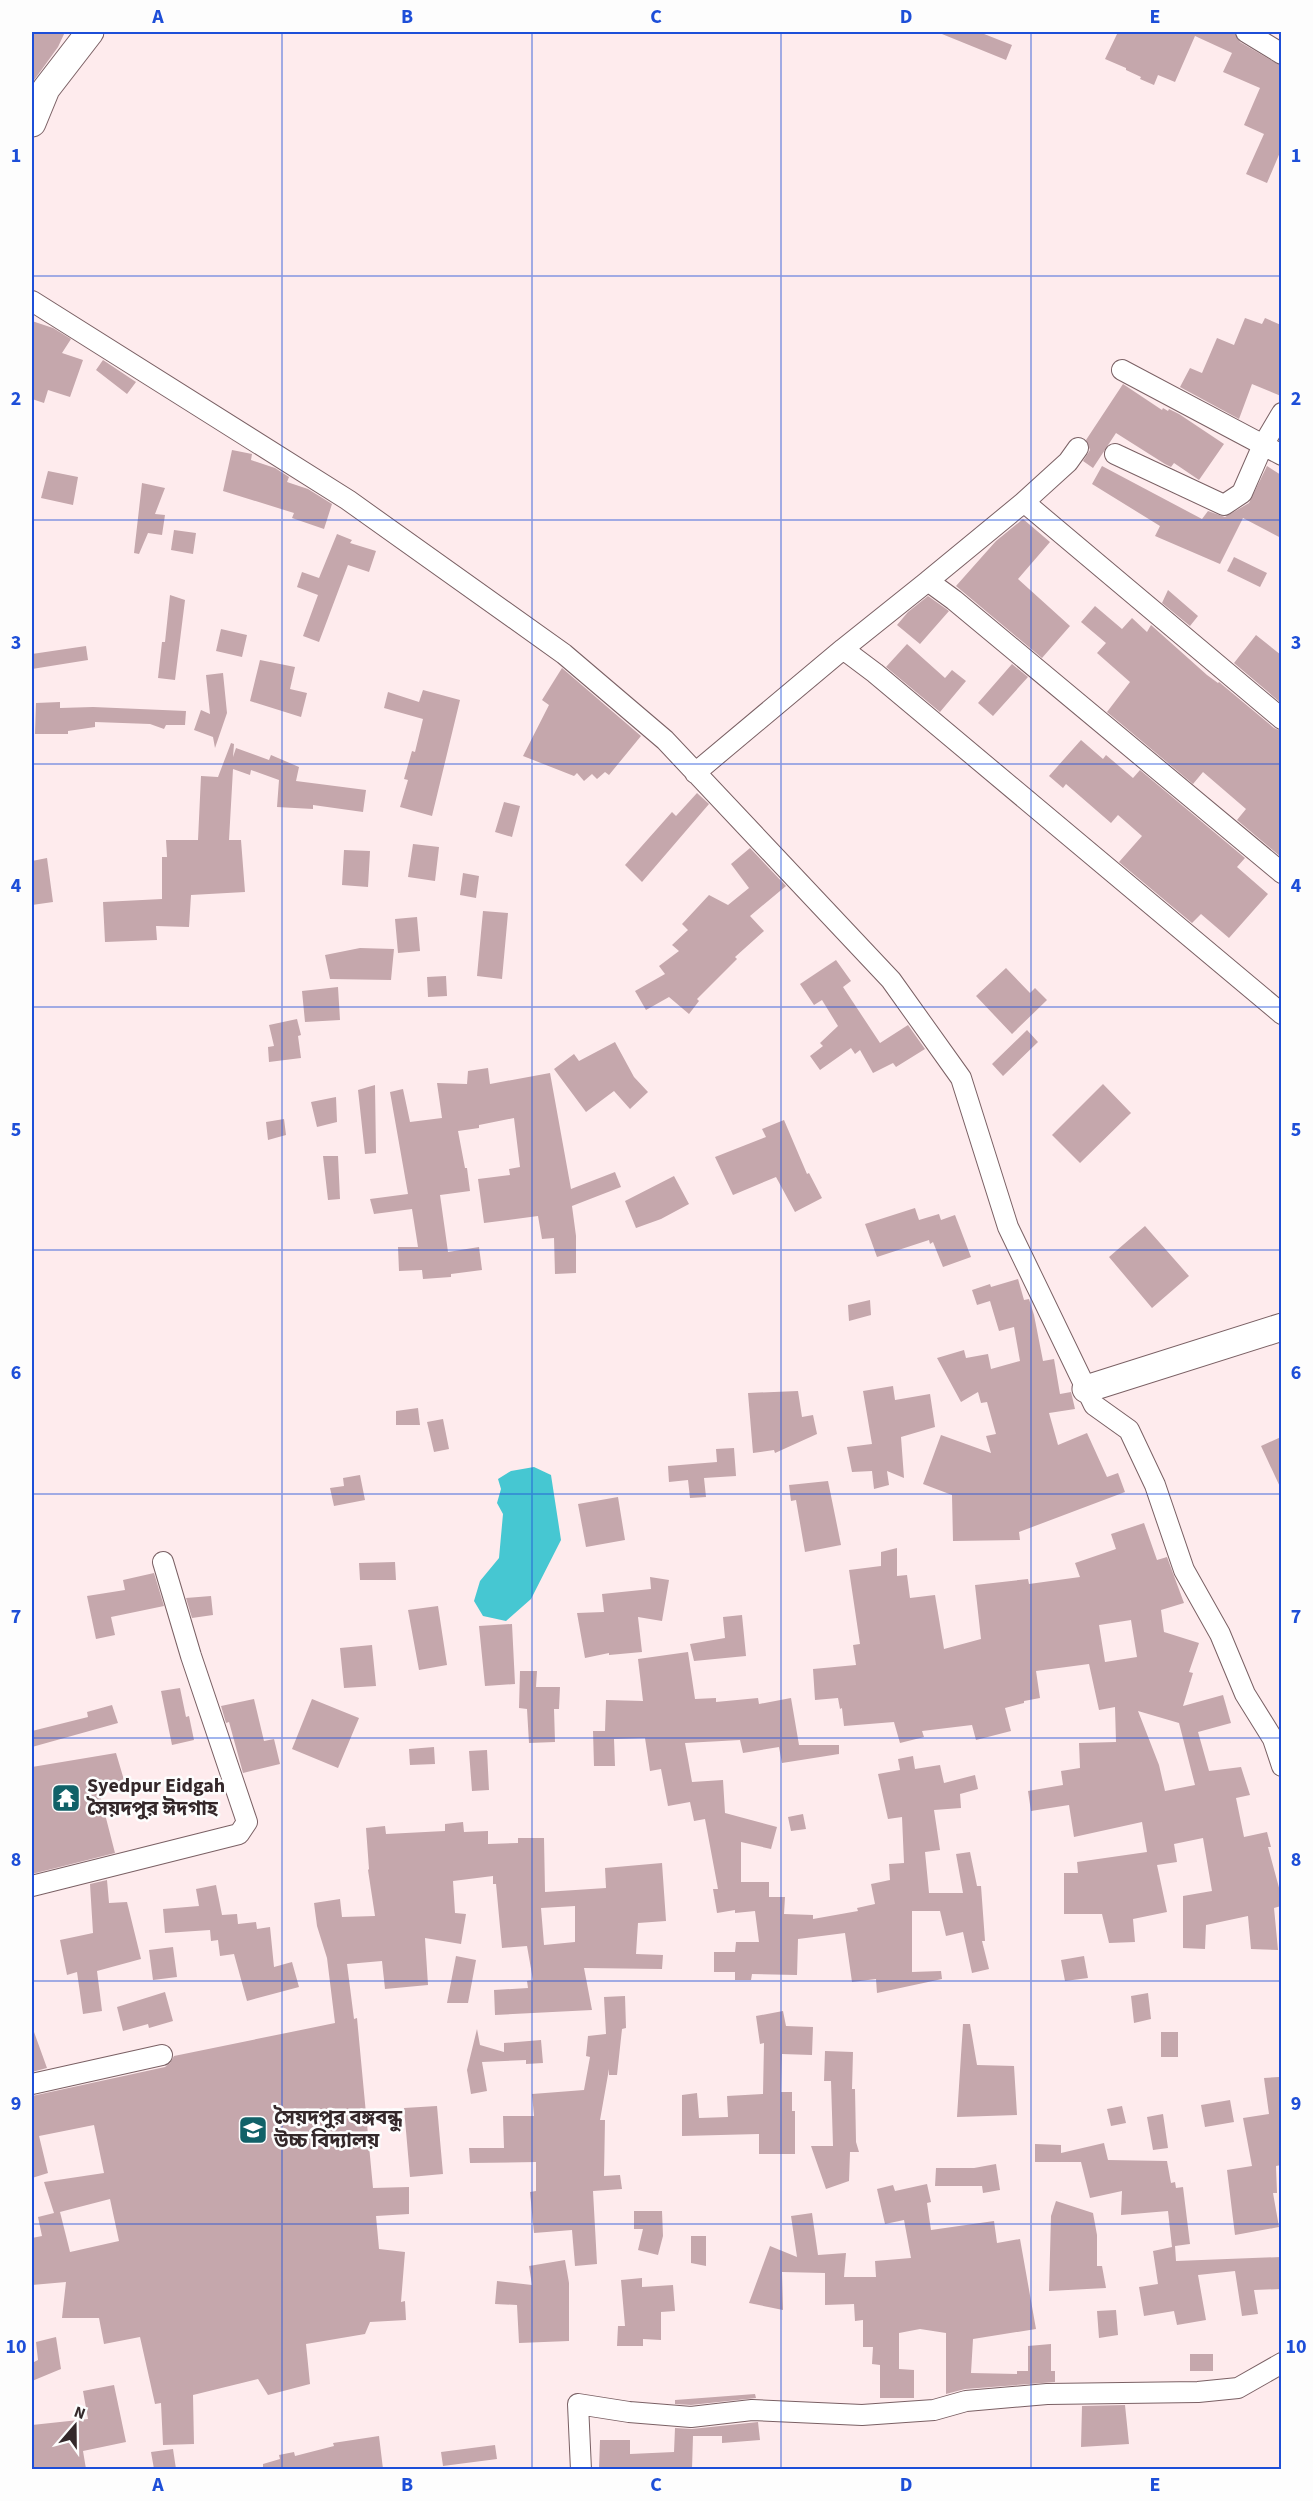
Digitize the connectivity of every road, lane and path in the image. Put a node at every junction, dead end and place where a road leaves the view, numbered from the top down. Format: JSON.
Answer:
{"nodes":[{"id":1,"x":90,"y":32,"type":"edge"},
{"id":2,"x":1246,"y":32,"type":"edge"},
{"id":3,"x":1281,"y":54,"type":"edge"},
{"id":4,"x":32,"y":123,"type":"edge"},
{"id":5,"x":32,"y":301,"type":"edge"},
{"id":6,"x":1122,"y":370,"type":"dead end"},
{"id":7,"x":1281,"y":413,"type":"edge"},
{"id":8,"x":1263,"y":445,"type":"junction"},
{"id":9,"x":1078,"y":448,"type":"dead end"},
{"id":10,"x":1115,"y":454,"type":"dead end"},
{"id":11,"x":1281,"y":455,"type":"edge"},
{"id":12,"x":1024,"y":502,"type":"junction"},
{"id":13,"x":928,"y":581,"type":"junction"},
{"id":14,"x":843,"y":649,"type":"junction"},
{"id":15,"x":1281,"y":719,"type":"edge"},
{"id":16,"x":695,"y":773,"type":"junction"},
{"id":17,"x":1281,"y":873,"type":"edge"},
{"id":18,"x":1281,"y":1014,"type":"edge"},
{"id":19,"x":1281,"y":1327,"type":"edge"},
{"id":20,"x":1086,"y":1389,"type":"junction"},
{"id":21,"x":163,"y":1562,"type":"dead end"},
{"id":22,"x":1281,"y":1766,"type":"edge"},
{"id":23,"x":32,"y":1886,"type":"edge"},
{"id":24,"x":162,"y":2055,"type":"dead end"},
{"id":25,"x":32,"y":2084,"type":"edge"},
{"id":26,"x":1281,"y":2363,"type":"edge"},
{"id":27,"x":581,"y":2469,"type":"edge"}],
"edges":[{"from":1,"to":4,"type":"street"},
{"from":2,"to":3,"type":"street"},
{"from":5,"to":16,"type":"street"},
{"from":6,"to":8,"type":"street"},
{"from":7,"to":8,"type":"street"},
{"from":8,"to":10,"type":"street"},
{"from":8,"to":11,"type":"street"},
{"from":9,"to":12,"type":"street"},
{"from":12,"to":13,"type":"street"},
{"from":12,"to":15,"type":"street"},
{"from":13,"to":14,"type":"street"},
{"from":13,"to":17,"type":"street"},
{"from":14,"to":16,"type":"street"},
{"from":14,"to":18,"type":"street"},
{"from":16,"to":20,"type":"street"},
{"from":19,"to":20,"type":"street"},
{"from":20,"to":22,"type":"street"},
{"from":21,"to":23,"type":"street"},
{"from":24,"to":25,"type":"street"},
{"from":26,"to":27,"type":"street"}]}
